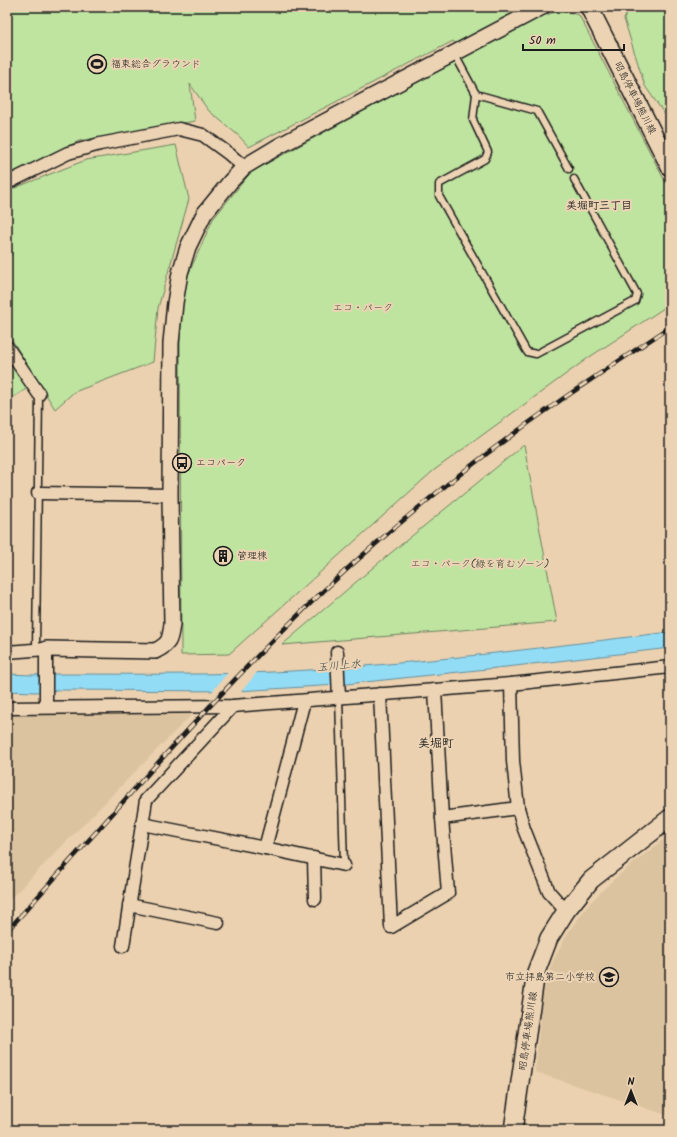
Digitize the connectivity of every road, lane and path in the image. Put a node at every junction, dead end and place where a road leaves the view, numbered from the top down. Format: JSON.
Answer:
{"nodes":[{"id":1,"x":542,"y":7,"type":"edge"},
{"id":2,"x":589,"y":7,"type":"edge"},
{"id":3,"x":454,"y":53,"type":"junction"},
{"id":4,"x":476,"y":94,"type":"junction"},
{"id":5,"x":244,"y":167,"type":"junction"},
{"id":6,"x":670,"y":167,"type":"edge"},
{"id":7,"x":569,"y":170,"type":"dead end"},
{"id":8,"x":574,"y":179,"type":"dead end"},
{"id":9,"x":7,"y":183,"type":"edge"},
{"id":10,"x":7,"y":347,"type":"edge"},
{"id":11,"x":39,"y":394,"type":"joint"},
{"id":12,"x":38,"y":493,"type":"junction"},
{"id":13,"x":170,"y":495,"type":"junction"},
{"id":14,"x":7,"y":652,"type":"edge"},
{"id":15,"x":337,"y":652,"type":"dead end"},
{"id":16,"x":43,"y":653,"type":"junction"},
{"id":17,"x":670,"y":667,"type":"edge"},
{"id":18,"x":511,"y":684,"type":"junction"},
{"id":19,"x":435,"y":690,"type":"junction"},
{"id":20,"x":380,"y":694,"type":"junction"},
{"id":21,"x":339,"y":698,"type":"junction"},
{"id":22,"x":304,"y":701,"type":"junction"},
{"id":23,"x":233,"y":706,"type":"junction"},
{"id":24,"x":7,"y":708,"type":"edge"},
{"id":25,"x":46,"y":708,"type":"junction"},
{"id":26,"x":518,"y":808,"type":"junction"},
{"id":27,"x":442,"y":818,"type":"junction"},
{"id":28,"x":670,"y":818,"type":"edge"},
{"id":29,"x":142,"y":824,"type":"junction"},
{"id":30,"x":265,"y":848,"type":"junction"},
{"id":31,"x":314,"y":858,"type":"junction"},
{"id":32,"x":344,"y":864,"type":"joint"},
{"id":33,"x":315,"y":899,"type":"dead end"},
{"id":34,"x":129,"y":905,"type":"junction"},
{"id":35,"x":566,"y":911,"type":"junction"},
{"id":36,"x":218,"y":923,"type":"dead end"},
{"id":37,"x":123,"y":946,"type":"dead end"},
{"id":38,"x":513,"y":1130,"type":"edge"}],
"edges":[{"from":1,"to":3,"type":"street"},
{"from":2,"to":6,"type":"main road","name":"昭島停車場熊川線"},
{"from":3,"to":4,"type":"lane"},
{"from":3,"to":5,"type":"street"},
{"from":4,"to":7,"type":"lane"},
{"from":4,"to":8,"type":"lane"},
{"from":5,"to":9,"type":"street"},
{"from":5,"to":13,"type":"street"},
{"from":10,"to":11,"type":"street"},
{"from":11,"to":12,"type":"lane"},
{"from":12,"to":13,"type":"street"},
{"from":12,"to":16,"type":"lane"},
{"from":13,"to":16,"type":"street"},
{"from":14,"to":16,"type":"street"},
{"from":15,"to":21,"type":"street"},
{"from":16,"to":25,"type":"street"},
{"from":17,"to":18,"type":"street"},
{"from":18,"to":19,"type":"street"},
{"from":18,"to":26,"type":"street"},
{"from":19,"to":20,"type":"street"},
{"from":19,"to":27,"type":"street"},
{"from":20,"to":21,"type":"street"},
{"from":20,"to":27,"type":"street"},
{"from":21,"to":22,"type":"street"},
{"from":21,"to":32,"type":"lane"},
{"from":22,"to":23,"type":"street"},
{"from":22,"to":30,"type":"street"},
{"from":23,"to":25,"type":"street"},
{"from":23,"to":29,"type":"street"},
{"from":24,"to":25,"type":"street"},
{"from":26,"to":27,"type":"street"},
{"from":26,"to":35,"type":"street"},
{"from":28,"to":35,"type":"main road","name":"昭島停車場熊川線"},
{"from":29,"to":30,"type":"street"},
{"from":29,"to":34,"type":"street"},
{"from":30,"to":31,"type":"street"},
{"from":31,"to":32,"type":"street"},
{"from":31,"to":33,"type":"street"},
{"from":34,"to":36,"type":"street"},
{"from":34,"to":37,"type":"street"},
{"from":35,"to":38,"type":"main road","name":"昭島停車場熊川線"}]}
